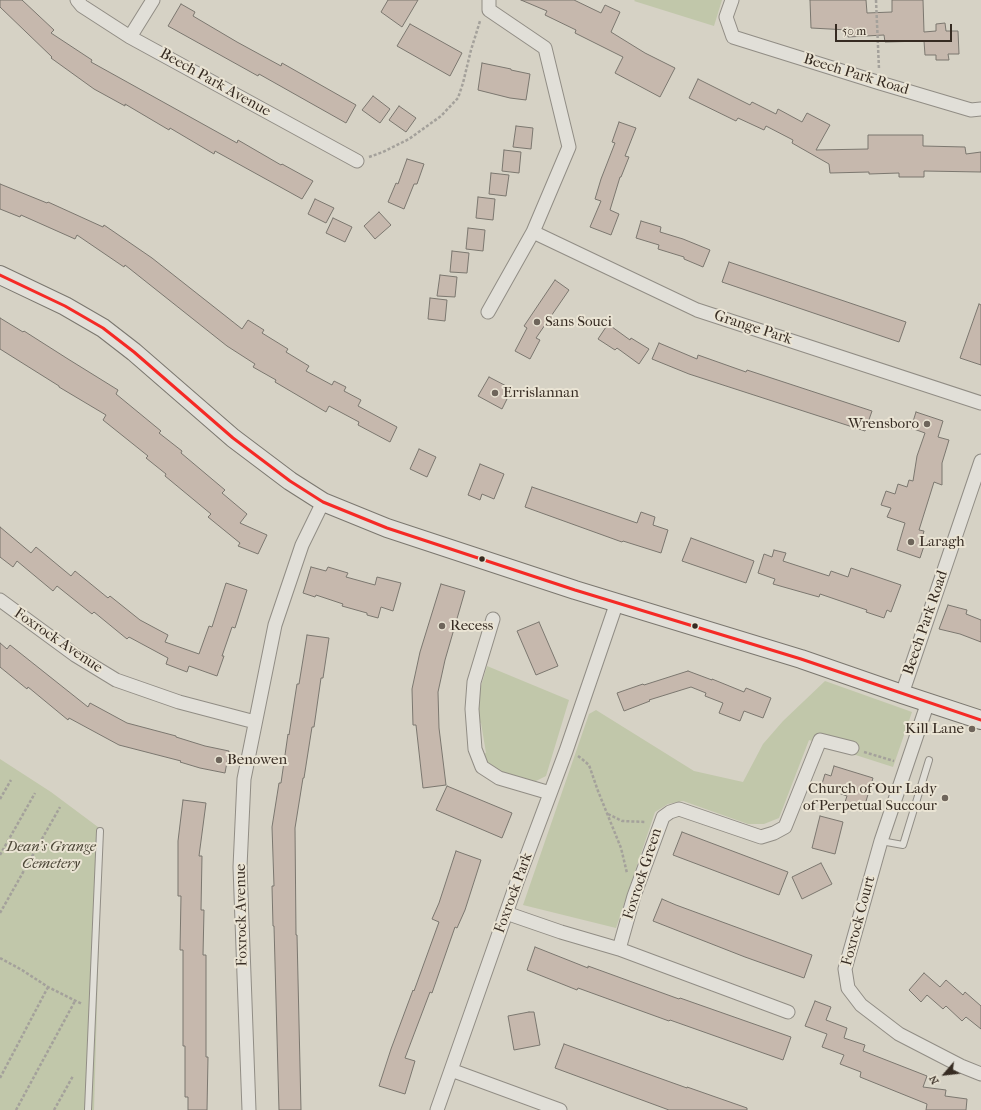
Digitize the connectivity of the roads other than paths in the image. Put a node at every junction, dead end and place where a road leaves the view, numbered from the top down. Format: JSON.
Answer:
{"nodes":[{"id":1,"x":77,"y":0,"type":"edge"},
{"id":2,"x":153,"y":0,"type":"edge"},
{"id":3,"x":732,"y":0,"type":"edge"},
{"id":4,"x":489,"y":5,"type":"edge"},
{"id":5,"x":130,"y":37,"type":"junction"},
{"id":6,"x":981,"y":109,"type":"edge"},
{"id":7,"x":357,"y":161,"type":"road end"},
{"id":8,"x":533,"y":232,"type":"junction"},
{"id":9,"x":0,"y":276,"type":"edge"},
{"id":10,"x":488,"y":312,"type":"dead end"},
{"id":11,"x":981,"y":403,"type":"edge"},
{"id":12,"x":981,"y":461,"type":"edge"},
{"id":13,"x":323,"y":502,"type":"junction"},
{"id":14,"x":0,"y":600,"type":"edge"},
{"id":15,"x":617,"y":602,"type":"junction"},
{"id":16,"x":493,"y":619,"type":"dead end"},
{"id":17,"x":902,"y":694,"type":"junction"},
{"id":18,"x":928,"y":702,"type":"junction"},
{"id":19,"x":981,"y":720,"type":"edge"},
{"id":20,"x":255,"y":722,"type":"junction"},
{"id":21,"x":852,"y":748,"type":"road end"},
{"id":22,"x":929,"y":760,"type":"dead end"},
{"id":23,"x":550,"y":793,"type":"junction"},
{"id":24,"x":100,"y":831,"type":"dead end"},
{"id":25,"x":881,"y":841,"type":"junction"},
{"id":26,"x":506,"y":913,"type":"junction"},
{"id":27,"x":619,"y":949,"type":"junction"},
{"id":28,"x":788,"y":1012,"type":"dead end"},
{"id":29,"x":451,"y":1070,"type":"junction"},
{"id":30,"x":981,"y":1074,"type":"edge"},
{"id":31,"x":88,"y":1110,"type":"edge"},
{"id":32,"x":249,"y":1110,"type":"edge"},
{"id":33,"x":437,"y":1110,"type":"edge"},
{"id":34,"x":560,"y":1110,"type":"edge"}],
"edges":[{"from":1,"to":5,"type":"street","name":"Beech Park Avenue"},
{"from":2,"to":5,"type":"street"},
{"from":3,"to":6,"type":"street","name":"Beech Park Road"},
{"from":4,"to":8,"type":"street"},
{"from":5,"to":7,"type":"street","name":"Beech Park Avenue"},
{"from":8,"to":10,"type":"street"},
{"from":8,"to":11,"type":"street","name":"Grange Park"},
{"from":9,"to":13,"type":"main road"},
{"from":12,"to":17,"type":"street","name":"Beech Park Road"},
{"from":13,"to":15,"type":"main road"},
{"from":13,"to":20,"type":"street","name":"Foxrock Avenue"},
{"from":14,"to":20,"type":"street","name":"Foxrock Avenue"},
{"from":15,"to":17,"type":"main road"},
{"from":15,"to":23,"type":"street","name":"Foxrock Park"},
{"from":16,"to":23,"type":"street"},
{"from":17,"to":18,"type":"main road"},
{"from":18,"to":19,"type":"main road"},
{"from":18,"to":25,"type":"street","name":"Foxrock Court"},
{"from":20,"to":32,"type":"street","name":"Foxrock Avenue"},
{"from":21,"to":27,"type":"street","name":"Foxrock Green"},
{"from":22,"to":25,"type":"lane"},
{"from":23,"to":26,"type":"street","name":"Foxrock Park"},
{"from":24,"to":31,"type":"lane"},
{"from":25,"to":30,"type":"street","name":"Foxrock Court"},
{"from":26,"to":27,"type":"street"},
{"from":26,"to":29,"type":"street","name":"Foxrock Park"},
{"from":27,"to":28,"type":"street"},
{"from":29,"to":33,"type":"street","name":"Foxrock Park"},
{"from":29,"to":34,"type":"street"}]}
